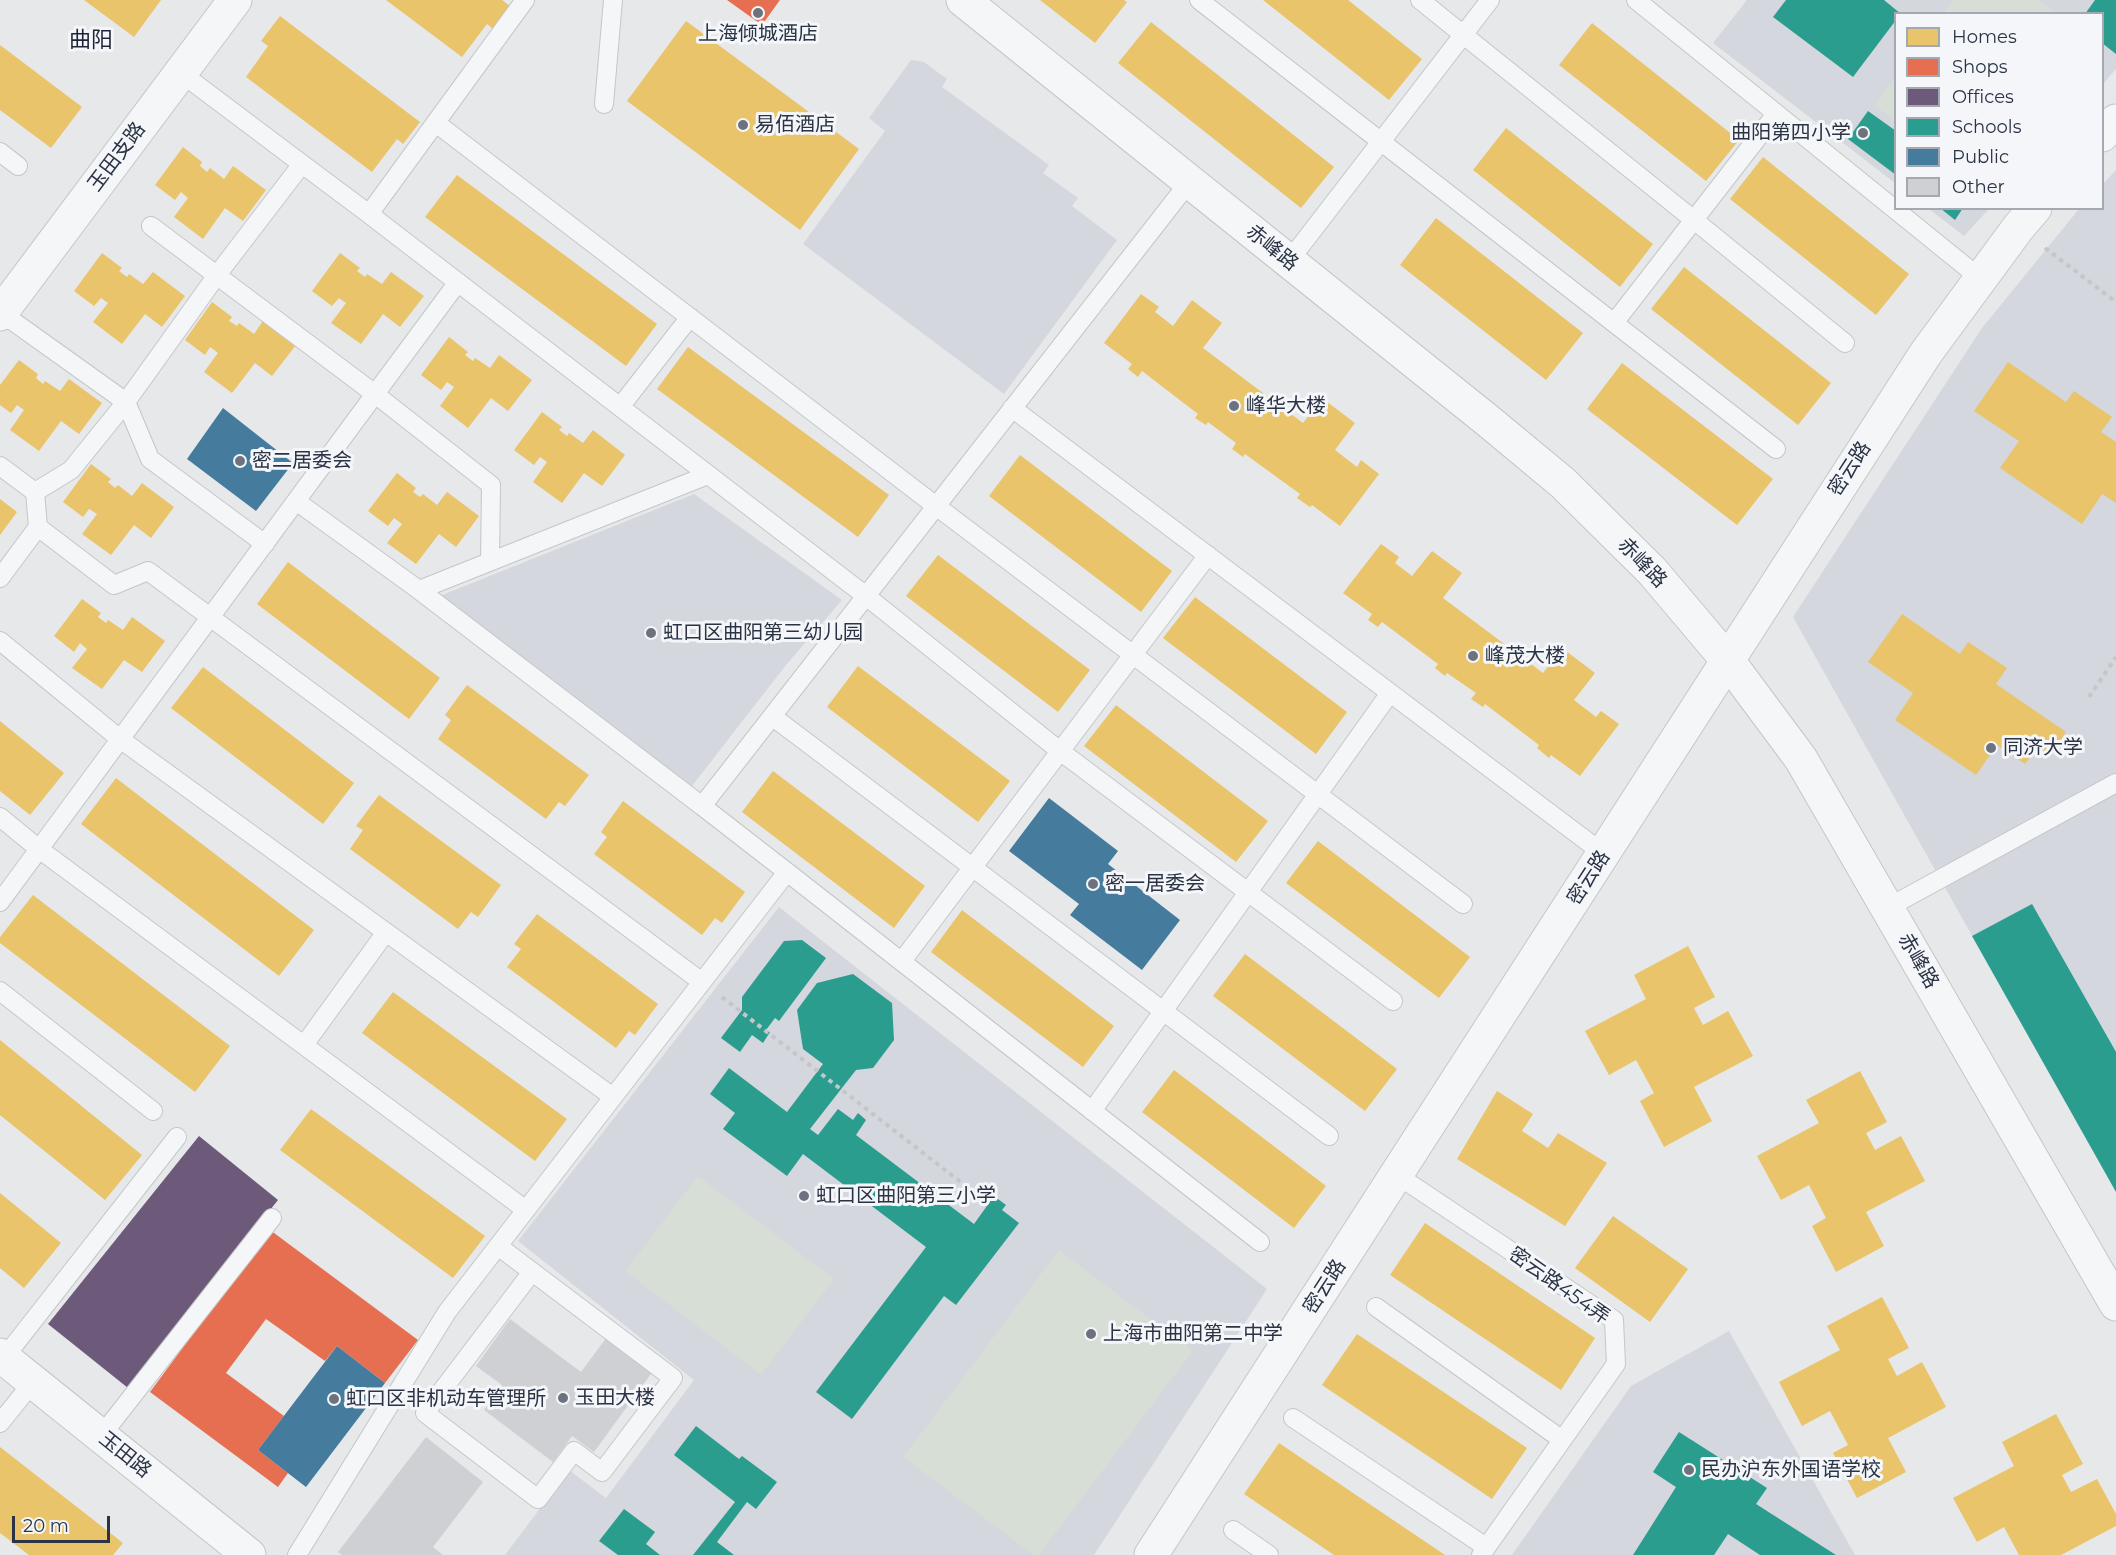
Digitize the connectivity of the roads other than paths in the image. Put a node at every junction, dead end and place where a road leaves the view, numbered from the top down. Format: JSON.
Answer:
{"nodes":[{"id":1,"x":235,"y":0,"type":"edge"},
{"id":2,"x":525,"y":0,"type":"edge"},
{"id":3,"x":613,"y":0,"type":"edge"},
{"id":4,"x":963,"y":0,"type":"edge"},
{"id":5,"x":1199,"y":0,"type":"edge"},
{"id":6,"x":1420,"y":0,"type":"edge"},
{"id":7,"x":1490,"y":0,"type":"edge"},
{"id":8,"x":1636,"y":0,"type":"edge"},
{"id":9,"x":1464,"y":34,"type":"junction"},
{"id":10,"x":181,"y":73,"type":"junction"},
{"id":11,"x":604,"y":104,"type":"dead end"},
{"id":12,"x":1776,"y":114,"type":"junction"},
{"id":13,"x":2116,"y":121,"type":"edge"},
{"id":14,"x":436,"y":123,"type":"junction"},
{"id":15,"x":2104,"y":134,"type":"edge"},
{"id":16,"x":1383,"y":142,"type":"junction"},
{"id":17,"x":0,"y":152,"type":"edge"},
{"id":18,"x":302,"y":164,"type":"junction"},
{"id":19,"x":18,"y":166,"type":"dead end"},
{"id":20,"x":1190,"y":181,"type":"junction"},
{"id":21,"x":1894,"y":209,"type":"edge"},
{"id":22,"x":1895,"y":210,"type":"edge"},
{"id":23,"x":369,"y":214,"type":"junction"},
{"id":24,"x":2027,"y":218,"type":"edge"},
{"id":25,"x":1694,"y":220,"type":"junction"},
{"id":26,"x":151,"y":226,"type":"dead end"},
{"id":27,"x":1289,"y":261,"type":"junction"},
{"id":28,"x":217,"y":275,"type":"junction"},
{"id":29,"x":1981,"y":279,"type":"junction"},
{"id":30,"x":458,"y":282,"type":"junction"},
{"id":31,"x":0,"y":313,"type":"edge"},
{"id":32,"x":690,"y":317,"type":"junction"},
{"id":33,"x":1614,"y":323,"type":"junction"},
{"id":34,"x":1845,"y":343,"type":"dead end"},
{"id":35,"x":375,"y":394,"type":"junction"},
{"id":36,"x":126,"y":402,"type":"junction"},
{"id":37,"x":620,"y":407,"type":"junction"},
{"id":38,"x":1012,"y":408,"type":"junction"},
{"id":39,"x":1776,"y":449,"type":"dead end"},
{"id":40,"x":0,"y":466,"type":"edge"},
{"id":41,"x":708,"y":475,"type":"junction"},
{"id":42,"x":35,"y":492,"type":"junction"},
{"id":43,"x":296,"y":501,"type":"junction"},
{"id":44,"x":936,"y":506,"type":"junction"},
{"id":45,"x":38,"y":527,"type":"junction"},
{"id":46,"x":265,"y":544,"type":"junction"},
{"id":47,"x":1208,"y":555,"type":"junction"},
{"id":48,"x":490,"y":561,"type":"junction"},
{"id":49,"x":0,"y":578,"type":"edge"},
{"id":50,"x":419,"y":590,"type":"junction"},
{"id":51,"x":866,"y":596,"type":"junction"},
{"id":52,"x":210,"y":616,"type":"junction"},
{"id":53,"x":0,"y":641,"type":"edge"},
{"id":54,"x":1134,"y":653,"type":"junction"},
{"id":55,"x":1729,"y":662,"type":"junction"},
{"id":56,"x":1390,"y":693,"type":"junction"},
{"id":57,"x":773,"y":717,"type":"junction"},
{"id":58,"x":120,"y":739,"type":"junction"},
{"id":59,"x":1060,"y":750,"type":"junction"},
{"id":60,"x":2116,"y":783,"type":"edge"},
{"id":61,"x":1318,"y":794,"type":"junction"},
{"id":62,"x":702,"y":806,"type":"junction"},
{"id":63,"x":0,"y":817,"type":"edge"},
{"id":64,"x":39,"y":849,"type":"junction"},
{"id":65,"x":1604,"y":854,"type":"junction"},
{"id":66,"x":972,"y":867,"type":"junction"},
{"id":67,"x":787,"y":872,"type":"junction"},
{"id":68,"x":1248,"y":892,"type":"junction"},
{"id":69,"x":0,"y":902,"type":"edge"},
{"id":70,"x":1463,"y":904,"type":"dead end"},
{"id":71,"x":1887,"y":908,"type":"junction"},
{"id":72,"x":386,"y":932,"type":"junction"},
{"id":73,"x":902,"y":961,"type":"junction"},
{"id":74,"x":702,"y":982,"type":"junction"},
{"id":75,"x":0,"y":991,"type":"edge"},
{"id":76,"x":1393,"y":1001,"type":"dead end"},
{"id":77,"x":1163,"y":1011,"type":"junction"},
{"id":78,"x":304,"y":1045,"type":"junction"},
{"id":79,"x":613,"y":1097,"type":"junction"},
{"id":80,"x":1092,"y":1111,"type":"junction"},
{"id":81,"x":153,"y":1112,"type":"dead end"},
{"id":82,"x":1329,"y":1136,"type":"dead end"},
{"id":83,"x":177,"y":1137,"type":"dead end"},
{"id":84,"x":1397,"y":1175,"type":"junction"},
{"id":85,"x":526,"y":1210,"type":"junction"},
{"id":86,"x":272,"y":1218,"type":"dead end"},
{"id":87,"x":1260,"y":1242,"type":"dead end"},
{"id":88,"x":498,"y":1246,"type":"junction"},
{"id":89,"x":532,"y":1272,"type":"junction"},
{"id":90,"x":2116,"y":1304,"type":"edge"},
{"id":91,"x":1376,"y":1308,"type":"dead end"},
{"id":92,"x":2,"y":1357,"type":"edge"},
{"id":93,"x":33,"y":1382,"type":"junction"},
{"id":94,"x":1293,"y":1418,"type":"dead end"},
{"id":95,"x":0,"y":1423,"type":"edge"},
{"id":96,"x":101,"y":1436,"type":"junction"},
{"id":97,"x":1561,"y":1439,"type":"junction"},
{"id":98,"x":1233,"y":1530,"type":"dead end"},
{"id":99,"x":1484,"y":1551,"type":"edge"},
{"id":100,"x":249,"y":1555,"type":"edge"},
{"id":101,"x":297,"y":1555,"type":"edge"},
{"id":102,"x":1151,"y":1555,"type":"edge"},
{"id":103,"x":1269,"y":1555,"type":"edge"}],
"edges":[{"from":1,"to":10,"type":"street","name":"玉田支路"},
{"from":2,"to":14,"type":"lane"},
{"from":3,"to":11,"type":"lane"},
{"from":4,"to":20,"type":"street","name":"赤峰路"},
{"from":5,"to":16,"type":"lane"},
{"from":6,"to":9,"type":"lane"},
{"from":7,"to":9,"type":"lane"},
{"from":8,"to":12,"type":"lane"},
{"from":9,"to":16,"type":"lane"},
{"from":9,"to":25,"type":"lane"},
{"from":10,"to":18,"type":"lane"},
{"from":10,"to":31,"type":"street","name":"玉田支路"},
{"from":12,"to":21,"type":"lane"},
{"from":12,"to":25,"type":"lane"},
{"from":13,"to":15,"type":"street"},
{"from":14,"to":23,"type":"lane"},
{"from":14,"to":32,"type":"lane"},
{"from":16,"to":27,"type":"lane"},
{"from":16,"to":33,"type":"lane"},
{"from":17,"to":19,"type":"lane"},
{"from":18,"to":23,"type":"lane"},
{"from":18,"to":28,"type":"lane"},
{"from":20,"to":27,"type":"street","name":"赤峰路"},
{"from":20,"to":38,"type":"lane"},
{"from":22,"to":29,"type":"lane"},
{"from":23,"to":30,"type":"lane"},
{"from":24,"to":29,"type":"street","name":"密云路"},
{"from":25,"to":33,"type":"lane"},
{"from":25,"to":34,"type":"lane"},
{"from":26,"to":28,"type":"lane"},
{"from":27,"to":55,"type":"street","name":"赤峰路"},
{"from":28,"to":35,"type":"lane"},
{"from":28,"to":36,"type":"lane"},
{"from":29,"to":55,"type":"street","name":"密云路"},
{"from":30,"to":35,"type":"lane"},
{"from":30,"to":37,"type":"lane"},
{"from":31,"to":36,"type":"lane"},
{"from":32,"to":37,"type":"lane"},
{"from":32,"to":44,"type":"lane"},
{"from":33,"to":39,"type":"lane"},
{"from":35,"to":43,"type":"lane"},
{"from":35,"to":48,"type":"lane"},
{"from":36,"to":42,"type":"lane"},
{"from":36,"to":46,"type":"lane"},
{"from":37,"to":41,"type":"lane"},
{"from":38,"to":44,"type":"lane"},
{"from":38,"to":47,"type":"lane"},
{"from":40,"to":42,"type":"lane"},
{"from":41,"to":48,"type":"lane"},
{"from":41,"to":51,"type":"lane"},
{"from":42,"to":45,"type":"lane"},
{"from":43,"to":46,"type":"lane"},
{"from":43,"to":50,"type":"lane"},
{"from":44,"to":51,"type":"lane"},
{"from":44,"to":54,"type":"lane"},
{"from":45,"to":49,"type":"lane"},
{"from":45,"to":52,"type":"lane"},
{"from":46,"to":52,"type":"lane"},
{"from":47,"to":54,"type":"lane"},
{"from":47,"to":56,"type":"lane"},
{"from":48,"to":50,"type":"lane"},
{"from":50,"to":62,"type":"lane"},
{"from":51,"to":57,"type":"lane"},
{"from":51,"to":59,"type":"lane"},
{"from":52,"to":58,"type":"lane"},
{"from":52,"to":74,"type":"lane"},
{"from":53,"to":58,"type":"lane"},
{"from":54,"to":59,"type":"lane"},
{"from":54,"to":61,"type":"lane"},
{"from":55,"to":65,"type":"street","name":"密云路"},
{"from":55,"to":71,"type":"street","name":"赤峰路"},
{"from":56,"to":61,"type":"lane"},
{"from":56,"to":65,"type":"lane"},
{"from":57,"to":62,"type":"lane"},
{"from":57,"to":66,"type":"lane"},
{"from":58,"to":64,"type":"lane"},
{"from":58,"to":72,"type":"lane"},
{"from":59,"to":66,"type":"lane"},
{"from":59,"to":68,"type":"lane"},
{"from":60,"to":71,"type":"lane"},
{"from":61,"to":68,"type":"lane"},
{"from":61,"to":70,"type":"lane"},
{"from":62,"to":67,"type":"lane"},
{"from":63,"to":64,"type":"lane"},
{"from":64,"to":69,"type":"lane"},
{"from":64,"to":78,"type":"lane"},
{"from":65,"to":84,"type":"street","name":"密云路"},
{"from":66,"to":73,"type":"lane"},
{"from":66,"to":77,"type":"lane"},
{"from":67,"to":73,"type":"lane"},
{"from":67,"to":74,"type":"lane"},
{"from":68,"to":76,"type":"lane"},
{"from":68,"to":77,"type":"lane"},
{"from":71,"to":90,"type":"street","name":"赤峰路"},
{"from":72,"to":78,"type":"lane"},
{"from":72,"to":79,"type":"lane"},
{"from":73,"to":80,"type":"lane"},
{"from":74,"to":79,"type":"lane"},
{"from":75,"to":81,"type":"lane"},
{"from":77,"to":80,"type":"lane"},
{"from":77,"to":82,"type":"lane"},
{"from":78,"to":85,"type":"lane"},
{"from":79,"to":85,"type":"lane"},
{"from":80,"to":87,"type":"lane"},
{"from":83,"to":92,"type":"lane"},
{"from":84,"to":97,"type":"lane","name":"密云路454弄"},
{"from":84,"to":102,"type":"street","name":"密云路"},
{"from":85,"to":88,"type":"lane"},
{"from":86,"to":96,"type":"lane"},
{"from":88,"to":89,"type":"lane"},
{"from":88,"to":101,"type":"lane"},
{"from":89,"to":89,"type":"lane"},
{"from":91,"to":97,"type":"lane"},
{"from":92,"to":93,"type":"street","name":"玉田路"},
{"from":93,"to":95,"type":"lane"},
{"from":93,"to":96,"type":"street","name":"玉田路"},
{"from":94,"to":99,"type":"lane"},
{"from":96,"to":100,"type":"street","name":"玉田路"},
{"from":97,"to":99,"type":"lane","name":"密云路454弄"},
{"from":98,"to":103,"type":"lane"}]}
